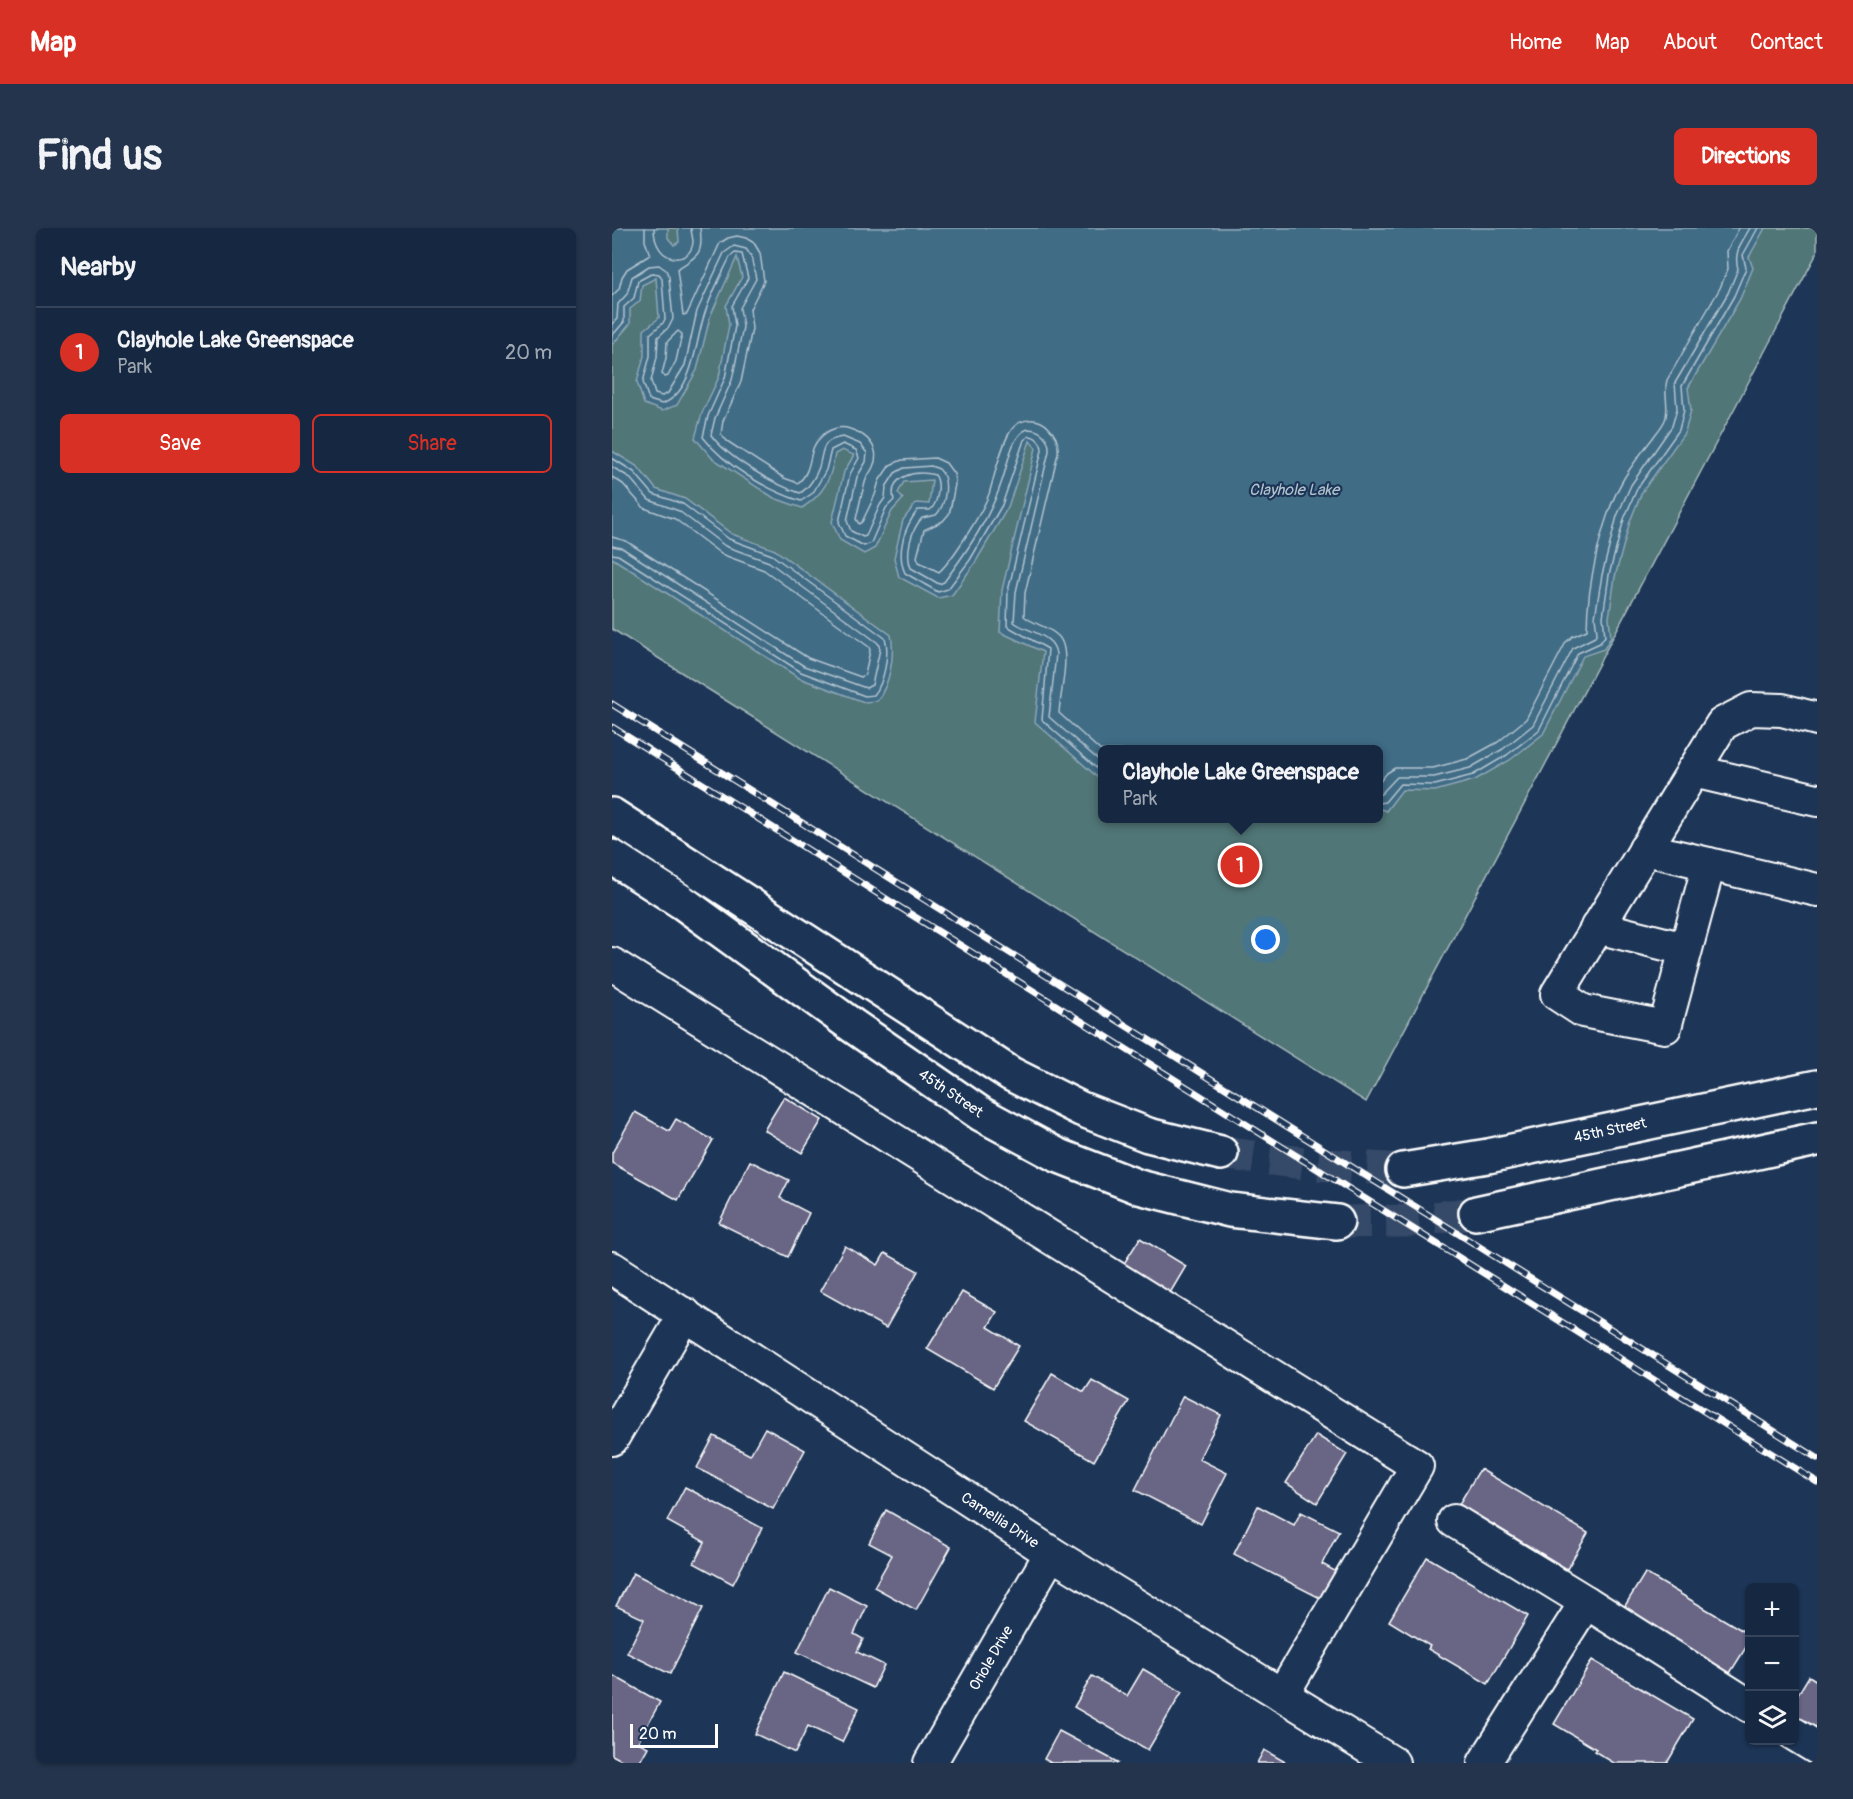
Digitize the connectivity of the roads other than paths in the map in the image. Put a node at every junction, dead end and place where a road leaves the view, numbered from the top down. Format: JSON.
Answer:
{"nodes":[{"id":1,"x":1817,"y":719,"type":"edge"},
{"id":2,"x":1693,"y":771,"type":"junction"},
{"id":3,"x":1817,"y":800,"type":"edge"},
{"id":4,"x":612,"y":814,"type":"edge"},
{"id":5,"x":1645,"y":849,"type":"junction"},
{"id":6,"x":612,"y":857,"type":"edge"},
{"id":7,"x":1708,"y":864,"type":"junction"},
{"id":8,"x":1817,"y":890,"type":"edge"},
{"id":9,"x":1598,"y":927,"type":"junction"},
{"id":10,"x":1685,"y":950,"type":"junction"},
{"id":11,"x":612,"y":964,"type":"edge"},
{"id":12,"x":1817,"y":1087,"type":"edge"},
{"id":13,"x":1817,"y":1139,"type":"edge"},
{"id":14,"x":1221,"y":1153,"type":"tunnel mouth"},
{"id":15,"x":1403,"y":1170,"type":"tunnel mouth"},
{"id":16,"x":1476,"y":1213,"type":"tunnel mouth"},
{"id":17,"x":1337,"y":1222,"type":"tunnel mouth"},
{"id":18,"x":612,"y":1268,"type":"edge"},
{"id":19,"x":685,"y":1314,"type":"junction"},
{"id":20,"x":612,"y":1439,"type":"edge"},
{"id":21,"x":1454,"y":1521,"type":"dead end"},
{"id":22,"x":1051,"y":1554,"type":"junction"},
{"id":23,"x":1586,"y":1602,"type":"junction"},
{"id":24,"x":1282,"y":1695,"type":"junction"},
{"id":25,"x":1745,"y":1703,"type":"edge"},
{"id":26,"x":1799,"y":1737,"type":"edge"},
{"id":27,"x":1817,"y":1748,"type":"edge"},
{"id":28,"x":930,"y":1763,"type":"edge"},
{"id":29,"x":1393,"y":1763,"type":"edge"},
{"id":30,"x":1484,"y":1763,"type":"edge"}],
"edges":[{"from":1,"to":2,"type":"street"},
{"from":2,"to":3,"type":"street"},
{"from":2,"to":5,"type":"street"},
{"from":4,"to":14,"type":"main road"},
{"from":5,"to":7,"type":"street"},
{"from":5,"to":9,"type":"street"},
{"from":6,"to":17,"type":"main road","name":"45th Street"},
{"from":7,"to":8,"type":"street"},
{"from":7,"to":10,"type":"street"},
{"from":9,"to":10,"type":"street"},
{"from":9,"to":10,"type":"street"},
{"from":11,"to":24,"type":"street"},
{"from":12,"to":15,"type":"main road","name":"45th Street"},
{"from":13,"to":16,"type":"main road"},
{"from":18,"to":19,"type":"street","name":"Camellia Drive"},
{"from":19,"to":20,"type":"street"},
{"from":19,"to":22,"type":"street","name":"Camellia Drive"},
{"from":21,"to":23,"type":"street"},
{"from":22,"to":24,"type":"street","name":"Camellia Drive"},
{"from":22,"to":28,"type":"street","name":"Oriole Drive"},
{"from":23,"to":25,"type":"street"},
{"from":23,"to":30,"type":"street"},
{"from":24,"to":29,"type":"street","name":"Camellia Drive"},
{"from":26,"to":27,"type":"street"}]}
